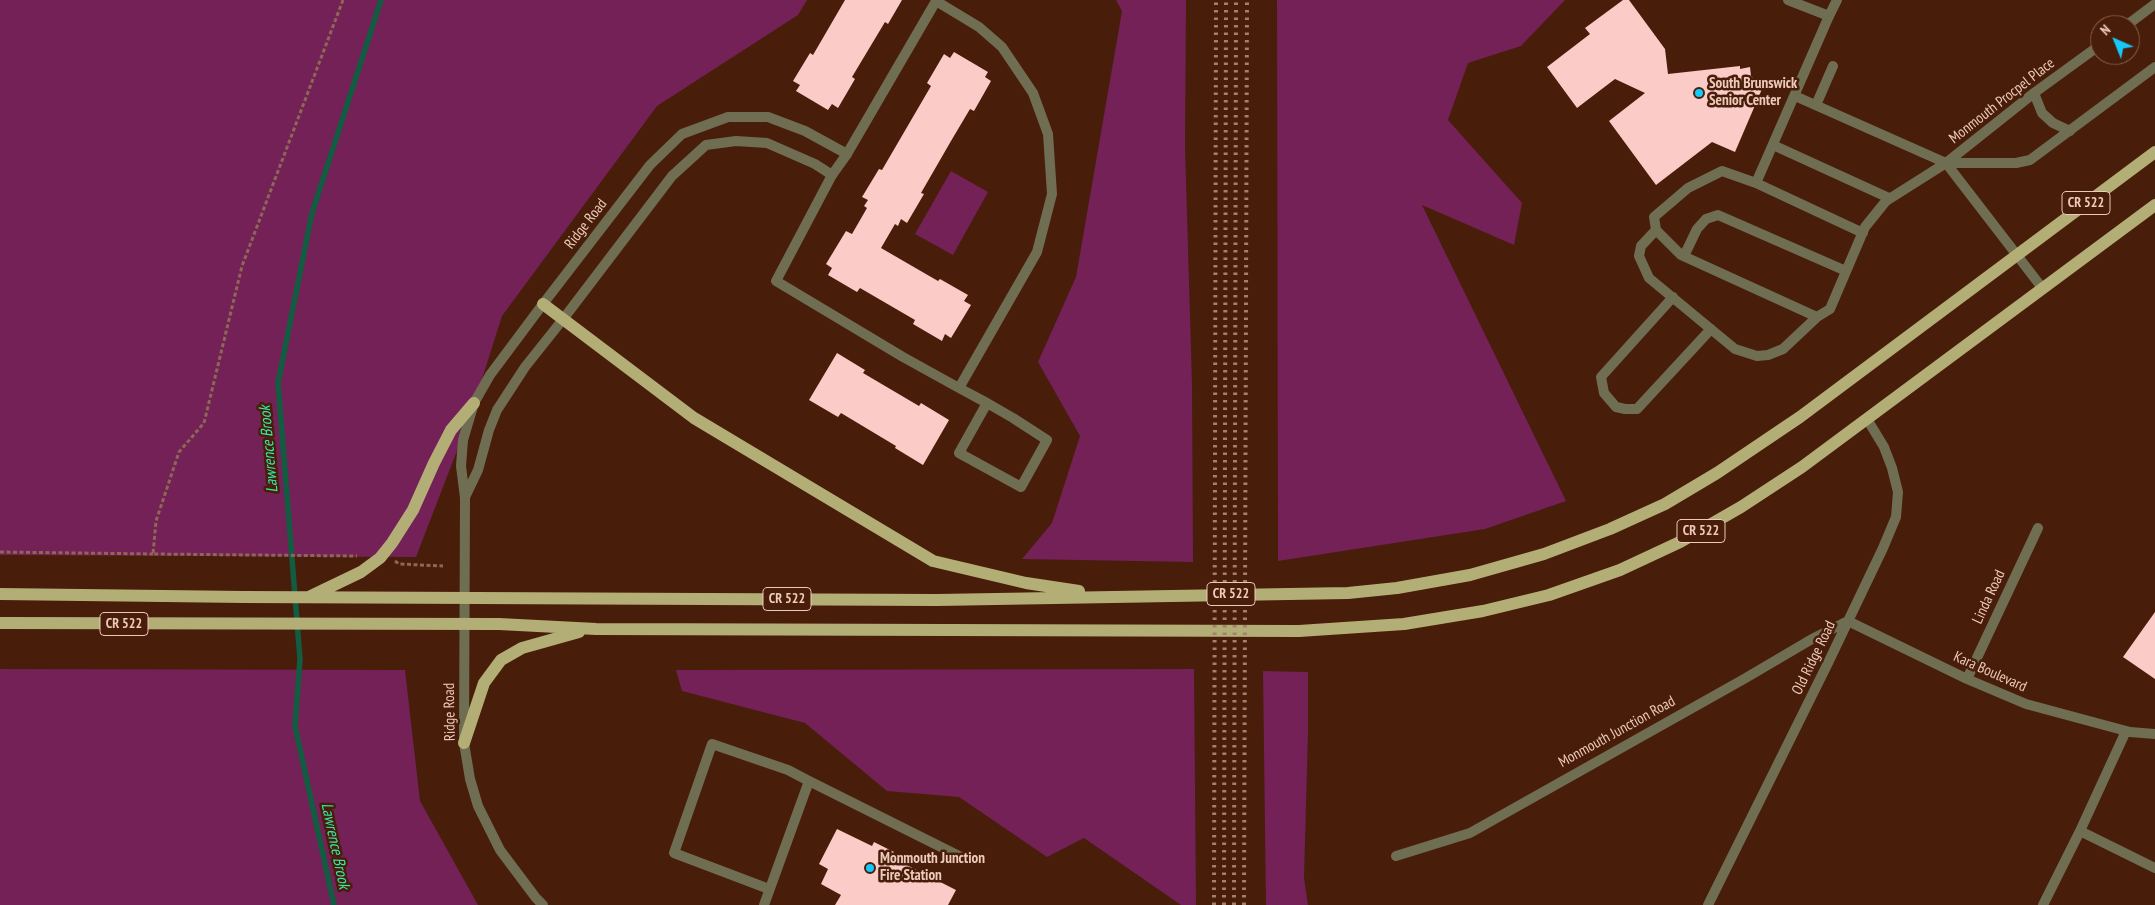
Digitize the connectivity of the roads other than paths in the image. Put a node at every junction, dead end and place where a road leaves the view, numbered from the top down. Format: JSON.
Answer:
{"nodes":[{"id":1,"x":1788,"y":0,"type":"edge"},
{"id":2,"x":1837,"y":0,"type":"edge"},
{"id":3,"x":2155,"y":4,"type":"edge"},
{"id":4,"x":2140,"y":15,"type":"edge"},
{"id":5,"x":1829,"y":16,"type":"junction"},
{"id":6,"x":2090,"y":52,"type":"edge"},
{"id":7,"x":1833,"y":66,"type":"dead end"},
{"id":8,"x":2155,"y":67,"type":"edge"},
{"id":9,"x":2034,"y":93,"type":"junction"},
{"id":10,"x":1795,"y":96,"type":"junction"},
{"id":11,"x":1816,"y":105,"type":"junction"},
{"id":12,"x":2070,"y":131,"type":"junction"},
{"id":13,"x":1773,"y":146,"type":"junction"},
{"id":14,"x":2155,"y":152,"type":"edge"},
{"id":15,"x":847,"y":154,"type":"junction"},
{"id":16,"x":1946,"y":163,"type":"junction"},
{"id":17,"x":832,"y":175,"type":"junction"},
{"id":18,"x":1756,"y":183,"type":"junction"},
{"id":19,"x":1889,"y":198,"type":"junction"},
{"id":20,"x":2155,"y":205,"type":"edge"},
{"id":21,"x":1656,"y":230,"type":"junction"},
{"id":22,"x":1863,"y":233,"type":"junction"},
{"id":23,"x":2018,"y":254,"type":"junction"},
{"id":24,"x":1684,"y":256,"type":"junction"},
{"id":25,"x":1846,"y":271,"type":"junction"},
{"id":26,"x":2043,"y":288,"type":"junction"},
{"id":27,"x":1673,"y":297,"type":"junction"},
{"id":28,"x":543,"y":304,"type":"junction"},
{"id":29,"x":1817,"y":317,"type":"junction"},
{"id":30,"x":564,"y":318,"type":"junction"},
{"id":31,"x":1711,"y":329,"type":"junction"},
{"id":32,"x":959,"y":388,"type":"junction"},
{"id":33,"x":474,"y":403,"type":"junction"},
{"id":34,"x":987,"y":403,"type":"junction"},
{"id":35,"x":1867,"y":419,"type":"junction"},
{"id":36,"x":465,"y":498,"type":"junction"},
{"id":37,"x":2038,"y":528,"type":"dead end"},
{"id":38,"x":0,"y":594,"type":"edge"},
{"id":39,"x":1111,"y":596,"type":"junction"},
{"id":40,"x":308,"y":597,"type":"junction"},
{"id":41,"x":464,"y":598,"type":"junction"},
{"id":42,"x":1848,"y":621,"type":"junction"},
{"id":43,"x":0,"y":624,"type":"edge"},
{"id":44,"x":463,"y":624,"type":"junction"},
{"id":45,"x":596,"y":629,"type":"junction"},
{"id":46,"x":1966,"y":679,"type":"junction"},
{"id":47,"x":2126,"y":731,"type":"junction"},
{"id":48,"x":2155,"y":734,"type":"edge"},
{"id":49,"x":464,"y":743,"type":"junction"},
{"id":50,"x":809,"y":781,"type":"junction"},
{"id":51,"x":2080,"y":831,"type":"junction"},
{"id":52,"x":1396,"y":856,"type":"dead end"},
{"id":53,"x":967,"y":860,"type":"dead end"},
{"id":54,"x":2155,"y":868,"type":"edge"},
{"id":55,"x":769,"y":889,"type":"junction"},
{"id":56,"x":543,"y":905,"type":"edge"},
{"id":57,"x":764,"y":905,"type":"edge"},
{"id":58,"x":1708,"y":905,"type":"edge"},
{"id":59,"x":2043,"y":905,"type":"edge"}],
"edges":[{"from":1,"to":5,"type":"street"},
{"from":2,"to":5,"type":"street"},
{"from":3,"to":4,"type":"street"},
{"from":5,"to":10,"type":"street"},
{"from":6,"to":9,"type":"street","name":"Monmouth Procpel Place"},
{"from":7,"to":11,"type":"street"},
{"from":8,"to":12,"type":"street","name":"Monmouth Procpel Place"},
{"from":9,"to":12,"type":"street"},
{"from":9,"to":16,"type":"street","name":"Monmouth Procpel Place"},
{"from":10,"to":11,"type":"street"},
{"from":10,"to":13,"type":"street"},
{"from":11,"to":16,"type":"street"},
{"from":12,"to":16,"type":"street","name":"Monmouth Procpel Place"},
{"from":13,"to":18,"type":"street"},
{"from":13,"to":19,"type":"street"},
{"from":14,"to":23,"type":"main road","number":"CR 522"},
{"from":15,"to":17,"type":"street"},
{"from":15,"to":28,"type":"street","name":"Ridge Road"},
{"from":15,"to":32,"type":"street"},
{"from":16,"to":19,"type":"street"},
{"from":16,"to":23,"type":"street"},
{"from":17,"to":30,"type":"street","name":"Ridge Road"},
{"from":17,"to":32,"type":"street"},
{"from":18,"to":21,"type":"street"},
{"from":18,"to":22,"type":"street"},
{"from":19,"to":22,"type":"street"},
{"from":20,"to":26,"type":"main road","number":"CR 522"},
{"from":21,"to":24,"type":"street"},
{"from":21,"to":27,"type":"street"},
{"from":22,"to":25,"type":"street"},
{"from":23,"to":26,"type":"street"},
{"from":23,"to":39,"type":"main road","number":"CR 522"},
{"from":24,"to":25,"type":"street"},
{"from":24,"to":29,"type":"street"},
{"from":25,"to":29,"type":"street"},
{"from":26,"to":35,"type":"main road","number":"CR 522"},
{"from":27,"to":31,"type":"street"},
{"from":27,"to":31,"type":"street"},
{"from":28,"to":30,"type":"main road"},
{"from":28,"to":33,"type":"street","name":"Ridge Road"},
{"from":29,"to":31,"type":"street"},
{"from":30,"to":36,"type":"street","name":"Ridge Road"},
{"from":30,"to":39,"type":"main road"},
{"from":32,"to":34,"type":"street"},
{"from":33,"to":36,"type":"street","name":"Ridge Road"},
{"from":33,"to":40,"type":"main road"},
{"from":34,"to":34,"type":"street"},
{"from":35,"to":42,"type":"street","name":"Old Ridge Road"},
{"from":35,"to":45,"type":"main road","number":"CR 522"},
{"from":36,"to":41,"type":"street","name":"Ridge Road"},
{"from":37,"to":46,"type":"street","name":"Linda Road"},
{"from":38,"to":40,"type":"main road","number":"CR 522"},
{"from":39,"to":41,"type":"main road","number":"CR 522"},
{"from":40,"to":41,"type":"main road","number":"CR 522"},
{"from":41,"to":44,"type":"street","name":"Ridge Road"},
{"from":42,"to":46,"type":"street","name":"Kara Boulevard"},
{"from":42,"to":52,"type":"street","name":"Monmouth Junction Road"},
{"from":42,"to":58,"type":"street","name":"Old Ridge Road"},
{"from":43,"to":44,"type":"main road","number":"CR 522"},
{"from":44,"to":45,"type":"main road","number":"CR 522"},
{"from":44,"to":49,"type":"street","name":"Ridge Road"},
{"from":45,"to":49,"type":"main road"},
{"from":46,"to":47,"type":"street","name":"Kara Boulevard"},
{"from":47,"to":48,"type":"street","name":"Kara Boulevard"},
{"from":47,"to":51,"type":"street"},
{"from":49,"to":56,"type":"street","name":"Ridge Road"},
{"from":50,"to":53,"type":"street"},
{"from":50,"to":55,"type":"street"},
{"from":50,"to":55,"type":"street"},
{"from":51,"to":54,"type":"street"},
{"from":51,"to":59,"type":"street"},
{"from":55,"to":57,"type":"street"}]}
